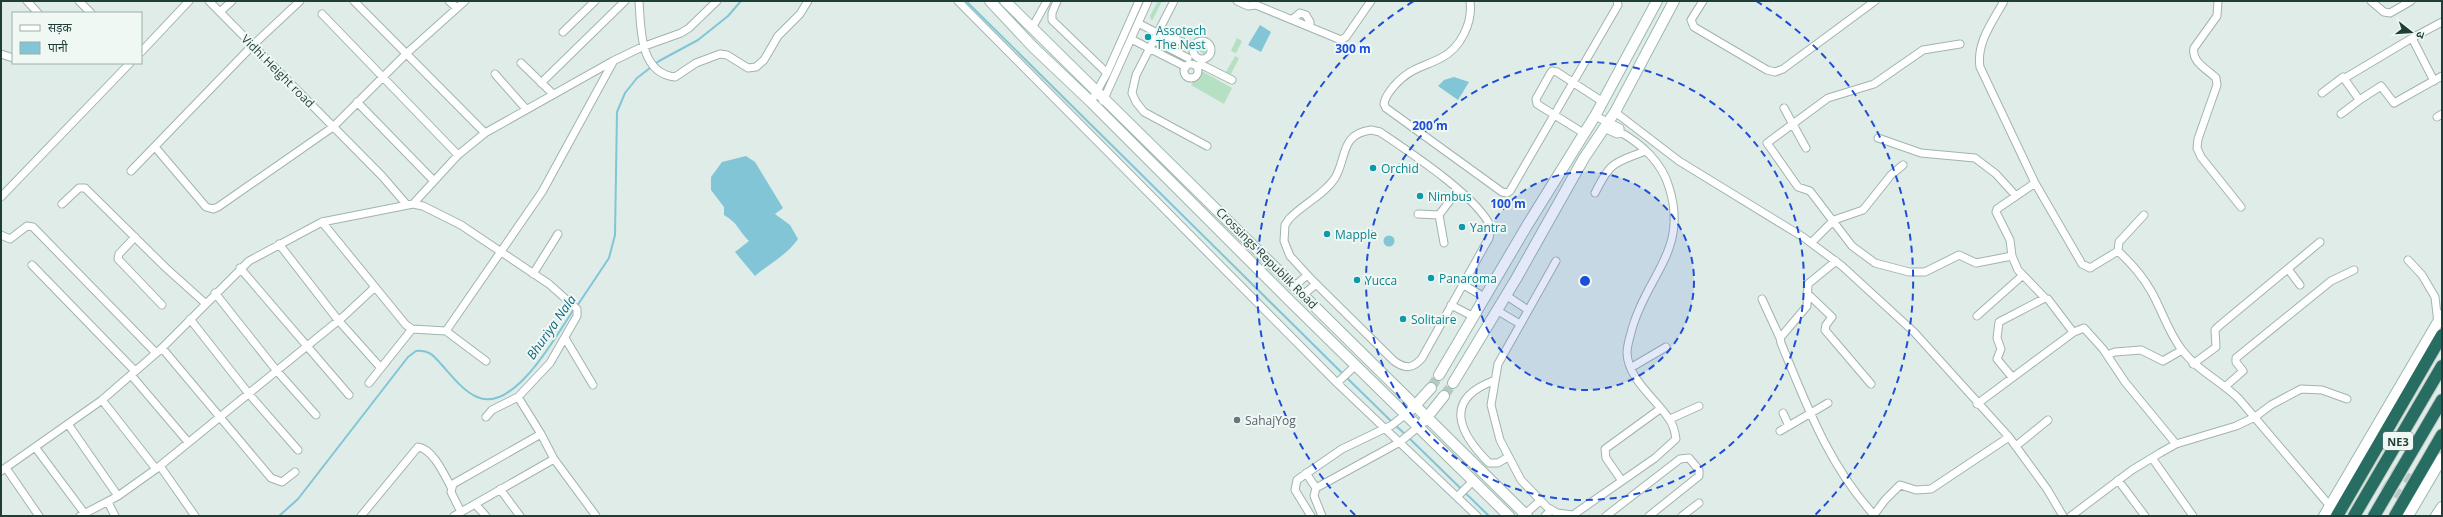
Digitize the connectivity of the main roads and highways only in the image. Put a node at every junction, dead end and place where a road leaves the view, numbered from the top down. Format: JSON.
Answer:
{"nodes":[{"id":1,"x":2442,"y":336,"type":"edge"},
{"id":2,"x":2442,"y":366,"type":"edge"},
{"id":3,"x":2442,"y":400,"type":"edge"},
{"id":4,"x":2442,"y":435,"type":"edge"},
{"id":5,"x":2334,"y":511,"type":"edge"},
{"id":6,"x":2354,"y":516,"type":"edge"},
{"id":7,"x":2374,"y":516,"type":"edge"},
{"id":8,"x":2395,"y":516,"type":"edge"}],
"edges":[{"from":1,"to":5,"type":"highway"},
{"from":2,"to":6,"type":"highway","number":"NE3"},
{"from":3,"to":7,"type":"highway","number":"NE3"},
{"from":4,"to":8,"type":"highway"}]}
